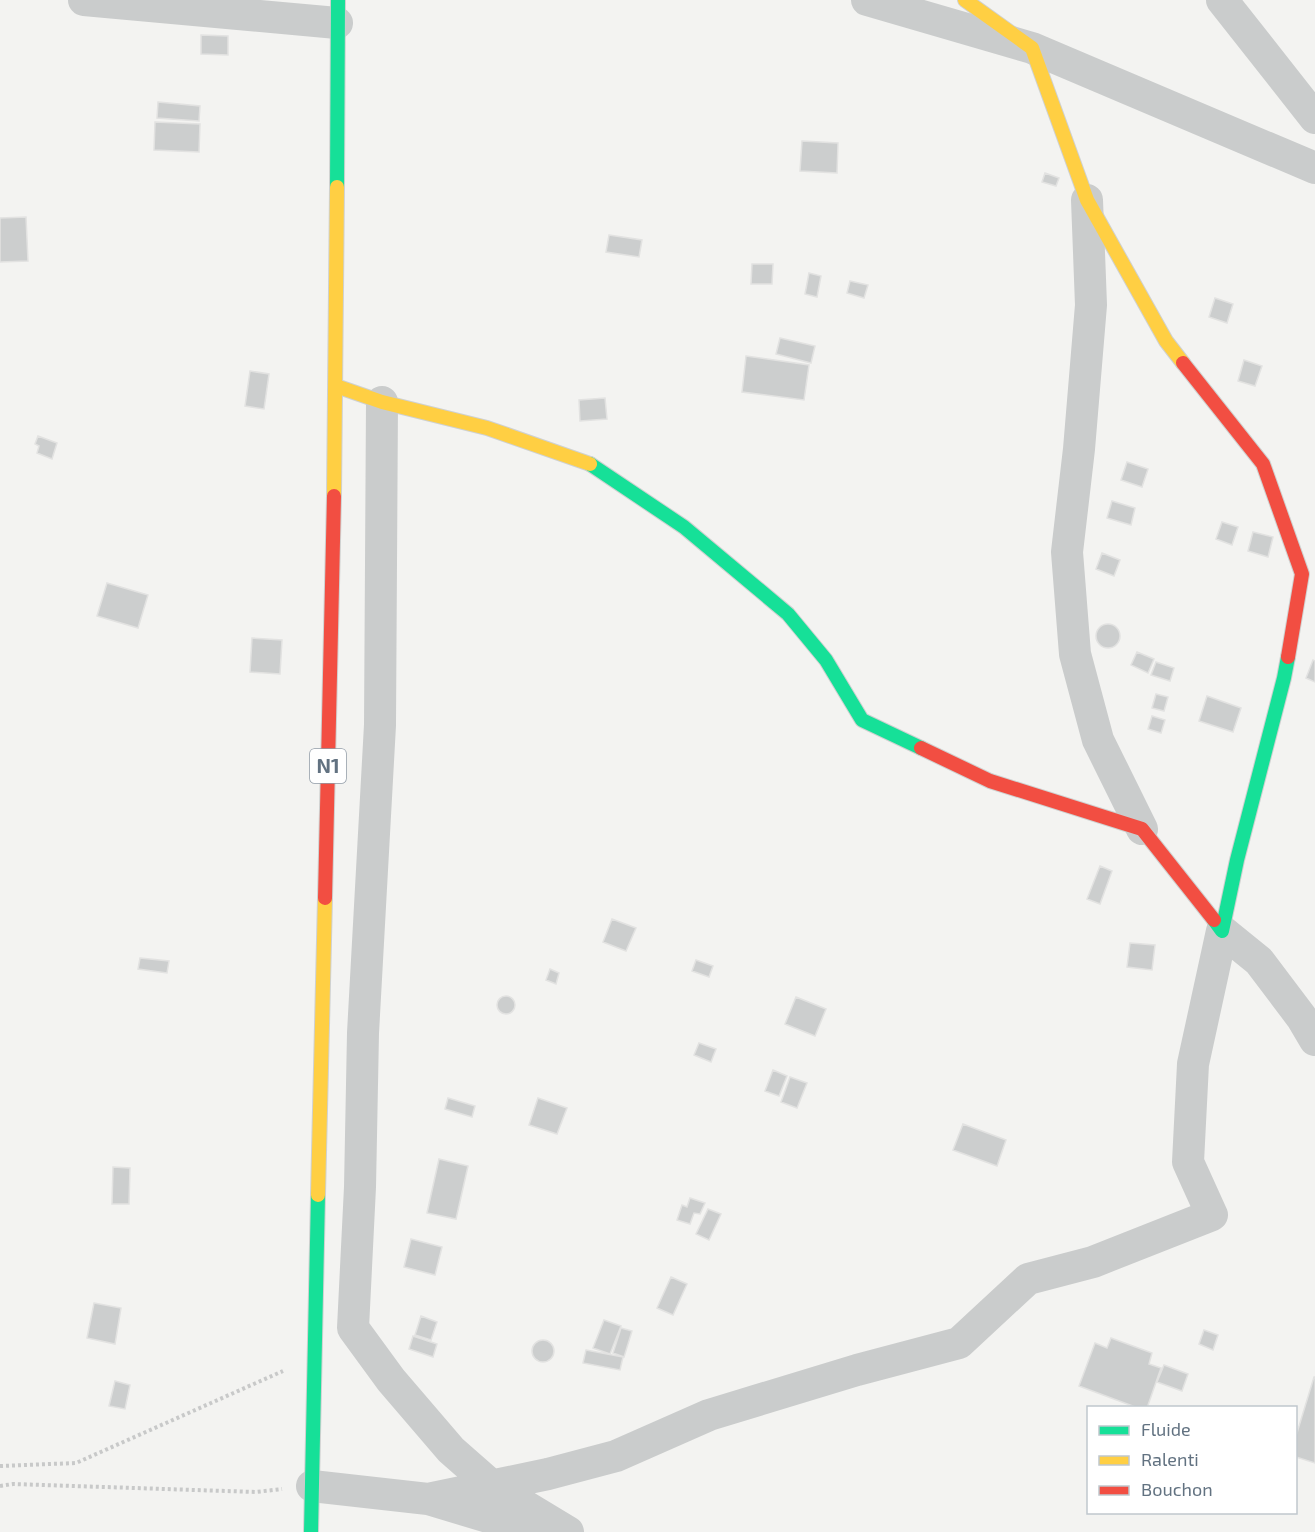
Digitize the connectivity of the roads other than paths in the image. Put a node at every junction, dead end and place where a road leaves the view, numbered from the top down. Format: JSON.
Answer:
{"nodes":[{"id":1,"x":84,"y":0,"type":"edge"},
{"id":2,"x":867,"y":0,"type":"edge"},
{"id":3,"x":965,"y":0,"type":"edge"},
{"id":4,"x":1222,"y":0,"type":"edge"},
{"id":5,"x":337,"y":11,"type":"edge"},
{"id":6,"x":1032,"y":48,"type":"junction"},
{"id":7,"x":1315,"y":118,"type":"edge"},
{"id":8,"x":1315,"y":168,"type":"edge"},
{"id":9,"x":1087,"y":200,"type":"junction"},
{"id":10,"x":336,"y":386,"type":"junction"},
{"id":11,"x":382,"y":402,"type":"junction"},
{"id":12,"x":1142,"y":829,"type":"junction"},
{"id":13,"x":1222,"y":931,"type":"junction"},
{"id":14,"x":1315,"y":1040,"type":"edge"},
{"id":15,"x":312,"y":1486,"type":"junction"},
{"id":16,"x":492,"y":1486,"type":"junction"},
{"id":17,"x":428,"y":1499,"type":"junction"},
{"id":18,"x":311,"y":1532,"type":"edge"},
{"id":19,"x":538,"y":1532,"type":"edge"},
{"id":20,"x":568,"y":1532,"type":"edge"}],
"edges":[{"from":1,"to":5,"type":"street"},
{"from":2,"to":6,"type":"street"},
{"from":3,"to":6,"type":"street"},
{"from":4,"to":7,"type":"street"},
{"from":5,"to":10,"type":"street","number":"N1"},
{"from":6,"to":8,"type":"street"},
{"from":6,"to":9,"type":"street"},
{"from":9,"to":12,"type":"street"},
{"from":9,"to":13,"type":"street"},
{"from":10,"to":11,"type":"street"},
{"from":10,"to":15,"type":"street","number":"N1"},
{"from":11,"to":12,"type":"street"},
{"from":11,"to":16,"type":"street"},
{"from":12,"to":13,"type":"street"},
{"from":13,"to":14,"type":"street"},
{"from":13,"to":16,"type":"street"},
{"from":15,"to":17,"type":"street"},
{"from":15,"to":18,"type":"street","number":"N1"},
{"from":16,"to":17,"type":"street"},
{"from":16,"to":20,"type":"street"},
{"from":17,"to":19,"type":"street"}]}
